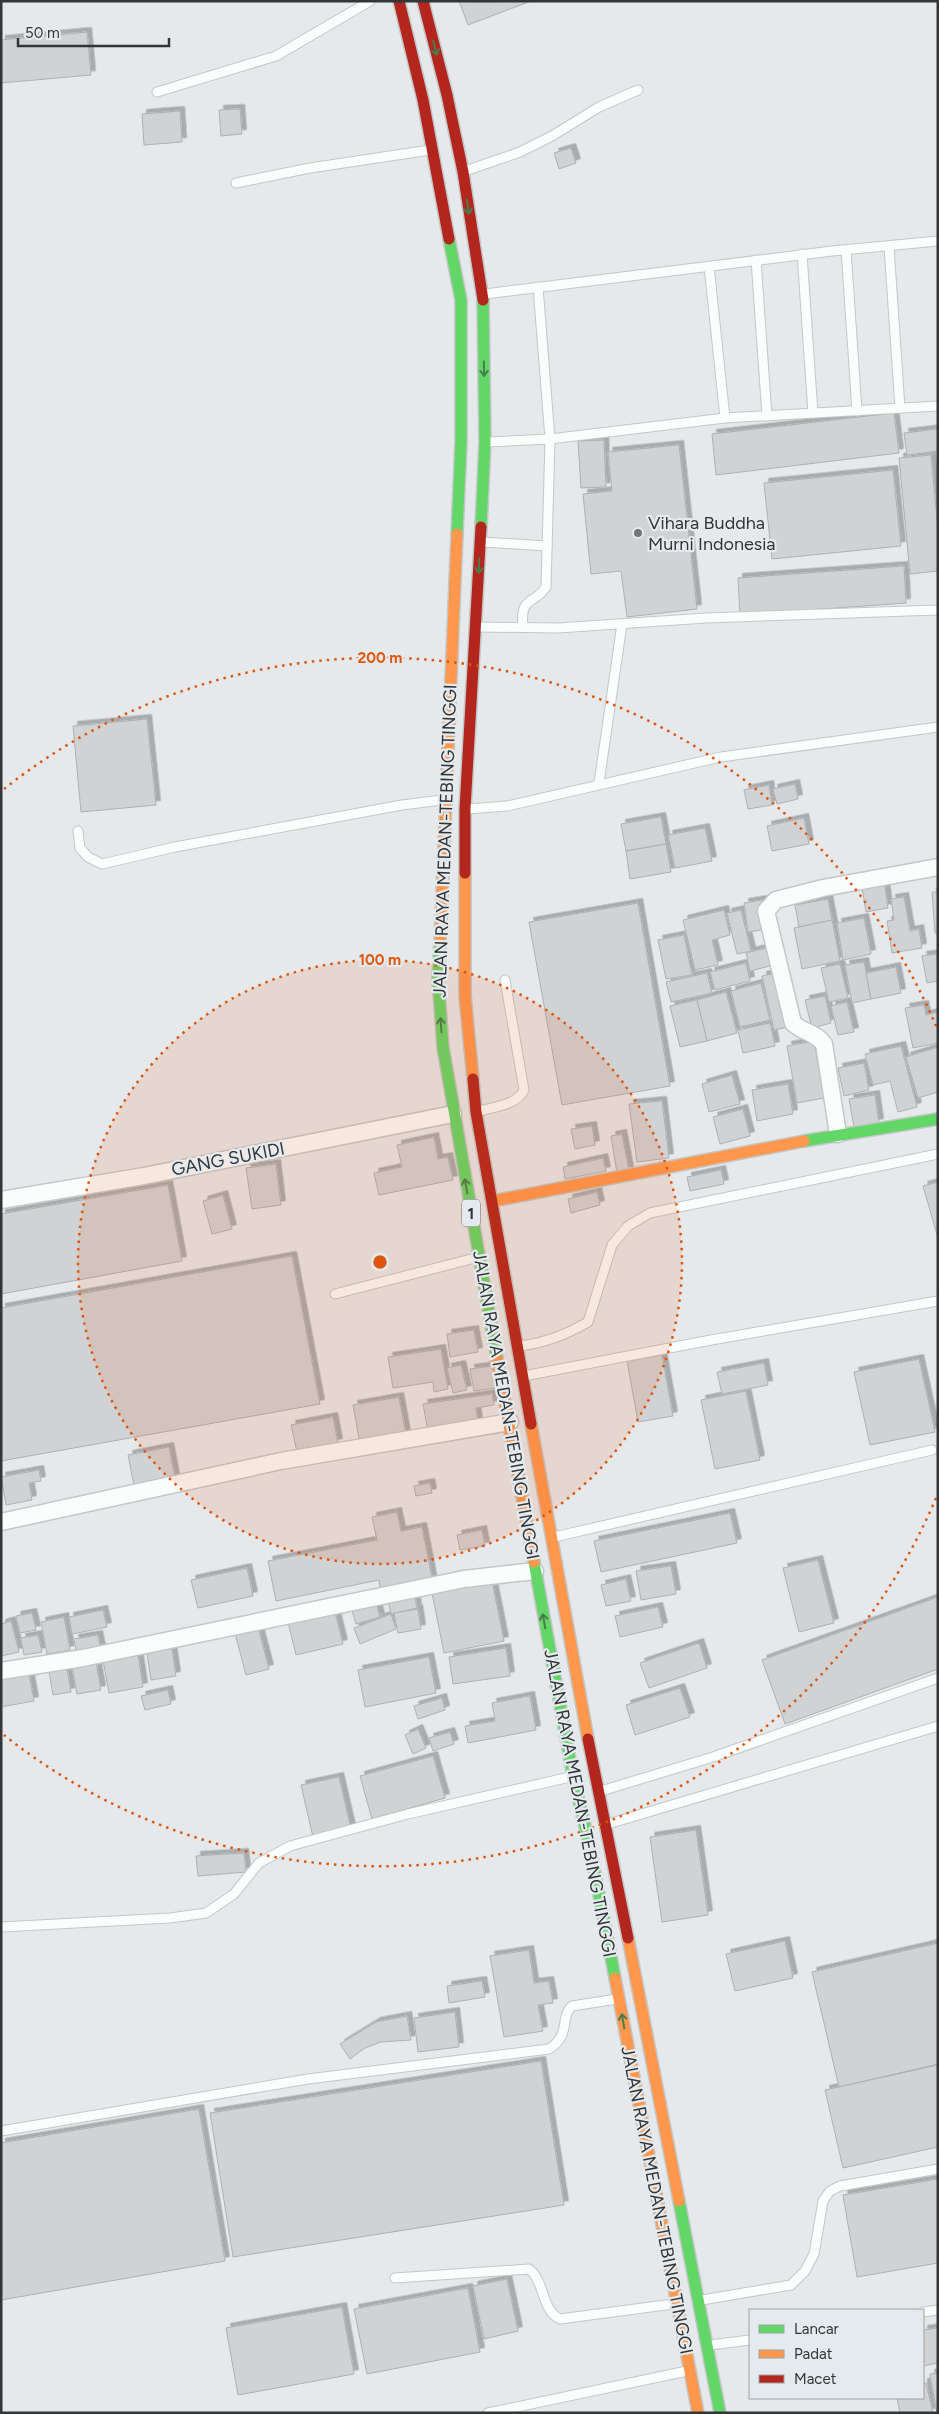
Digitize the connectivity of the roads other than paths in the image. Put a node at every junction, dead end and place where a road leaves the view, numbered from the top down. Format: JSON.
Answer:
{"nodes":[{"id":1,"x":370,"y":1,"type":"edge"},
{"id":2,"x":399,"y":1,"type":"edge"},
{"id":3,"x":423,"y":1,"type":"edge"},
{"id":4,"x":638,"y":90,"type":"dead end"},
{"id":5,"x":156,"y":92,"type":"dead end"},
{"id":6,"x":433,"y":149,"type":"junction"},
{"id":7,"x":463,"y":172,"type":"junction"},
{"id":8,"x":236,"y":182,"type":"dead end"},
{"id":9,"x":938,"y":241,"type":"edge"},
{"id":10,"x":889,"y":247,"type":"junction"},
{"id":11,"x":846,"y":250,"type":"junction"},
{"id":12,"x":802,"y":254,"type":"junction"},
{"id":13,"x":756,"y":260,"type":"junction"},
{"id":14,"x":709,"y":266,"type":"junction"},
{"id":15,"x":538,"y":286,"type":"junction"},
{"id":16,"x":482,"y":294,"type":"junction"},
{"id":17,"x":938,"y":406,"type":"edge"},
{"id":18,"x":900,"y":408,"type":"junction"},
{"id":19,"x":857,"y":411,"type":"junction"},
{"id":20,"x":813,"y":413,"type":"junction"},
{"id":21,"x":767,"y":416,"type":"junction"},
{"id":22,"x":725,"y":418,"type":"junction"},
{"id":23,"x":550,"y":439,"type":"junction"},
{"id":24,"x":485,"y":442,"type":"junction"},
{"id":25,"x":480,"y":542,"type":"junction"},
{"id":26,"x":547,"y":546,"type":"junction"},
{"id":27,"x":938,"y":610,"type":"edge"},
{"id":28,"x":622,"y":624,"type":"junction"},
{"id":29,"x":523,"y":626,"type":"junction"},
{"id":30,"x":476,"y":628,"type":"junction"},
{"id":31,"x":938,"y":727,"type":"edge"},
{"id":32,"x":599,"y":783,"type":"junction"},
{"id":33,"x":444,"y":799,"type":"junction"},
{"id":34,"x":465,"y":809,"type":"junction"},
{"id":35,"x":78,"y":831,"type":"dead end"},
{"id":36,"x":938,"y":867,"type":"edge"},
{"id":37,"x":505,"y":980,"type":"dead end"},
{"id":38,"x":476,"y":1112,"type":"junction"},
{"id":39,"x":453,"y":1114,"type":"junction"},
{"id":40,"x":938,"y":1119,"type":"edge"},
{"id":41,"x":838,"y":1134,"type":"junction"},
{"id":42,"x":938,"y":1154,"type":"edge"},
{"id":43,"x":1,"y":1200,"type":"edge"},
{"id":44,"x":493,"y":1201,"type":"junction"},
{"id":45,"x":479,"y":1257,"type":"junction"},
{"id":46,"x":335,"y":1294,"type":"dead end"},
{"id":47,"x":938,"y":1302,"type":"edge"},
{"id":48,"x":517,"y":1346,"type":"junction"},
{"id":49,"x":522,"y":1376,"type":"junction"},
{"id":50,"x":510,"y":1422,"type":"junction"},
{"id":51,"x":932,"y":1450,"type":"dead end"},
{"id":52,"x":1,"y":1522,"type":"edge"},
{"id":53,"x":551,"y":1538,"type":"junction"},
{"id":54,"x":535,"y":1571,"type":"junction"},
{"id":55,"x":1,"y":1671,"type":"edge"},
{"id":56,"x":938,"y":1678,"type":"edge"},
{"id":57,"x":938,"y":1726,"type":"edge"},
{"id":58,"x":573,"y":1776,"type":"junction"},
{"id":59,"x":598,"y":1792,"type":"junction"},
{"id":60,"x":605,"y":1825,"type":"junction"},
{"id":61,"x":1,"y":1927,"type":"edge"},
{"id":62,"x":619,"y":1998,"type":"junction"},
{"id":63,"x":1,"y":2131,"type":"edge"},
{"id":64,"x":938,"y":2169,"type":"edge"},
{"id":65,"x":395,"y":2278,"type":"dead end"},
{"id":66,"x":697,"y":2301,"type":"junction"},
{"id":67,"x":676,"y":2304,"type":"junction"},
{"id":68,"x":938,"y":2310,"type":"edge"},
{"id":69,"x":924,"y":2312,"type":"edge"},
{"id":70,"x":749,"y":2340,"type":"edge"},
{"id":71,"x":707,"y":2345,"type":"junction"},
{"id":72,"x":690,"y":2370,"type":"junction"},
{"id":73,"x":488,"y":2413,"type":"edge"},
{"id":74,"x":698,"y":2413,"type":"edge"},
{"id":75,"x":720,"y":2413,"type":"edge"}],
"edges":[{"from":1,"to":5,"type":"lane"},
{"from":2,"to":6,"type":"main road","name":"JALAN RAYA MEDAN-TEBING TINGGI","number":"1"},
{"from":3,"to":7,"type":"main road","name":"JALAN RAYA MEDAN-TEBING TINGGI","number":"1","one_way":true},
{"from":4,"to":7,"type":"lane"},
{"from":6,"to":8,"type":"lane"},
{"from":6,"to":33,"type":"main road","name":"JALAN RAYA MEDAN-TEBING TINGGI","number":"1"},
{"from":7,"to":16,"type":"main road","name":"JALAN RAYA MEDAN-TEBING TINGGI","number":"1","one_way":true},
{"from":9,"to":10,"type":"lane"},
{"from":10,"to":11,"type":"lane"},
{"from":10,"to":18,"type":"lane"},
{"from":11,"to":12,"type":"lane"},
{"from":11,"to":19,"type":"lane"},
{"from":12,"to":13,"type":"lane"},
{"from":12,"to":20,"type":"lane"},
{"from":13,"to":14,"type":"lane"},
{"from":13,"to":21,"type":"lane"},
{"from":14,"to":15,"type":"lane"},
{"from":14,"to":22,"type":"lane"},
{"from":15,"to":16,"type":"lane"},
{"from":15,"to":23,"type":"lane"},
{"from":16,"to":24,"type":"main road","name":"JALAN RAYA MEDAN-TEBING TINGGI","number":"1","one_way":true},
{"from":17,"to":18,"type":"lane"},
{"from":18,"to":19,"type":"lane"},
{"from":19,"to":20,"type":"lane"},
{"from":20,"to":21,"type":"lane"},
{"from":21,"to":22,"type":"lane"},
{"from":22,"to":23,"type":"lane"},
{"from":23,"to":24,"type":"lane"},
{"from":23,"to":26,"type":"lane"},
{"from":24,"to":25,"type":"main road","name":"JALAN RAYA MEDAN-TEBING TINGGI","number":"1"},
{"from":25,"to":26,"type":"lane"},
{"from":25,"to":30,"type":"main road","name":"JALAN RAYA MEDAN-TEBING TINGGI","number":"1","one_way":true},
{"from":26,"to":29,"type":"lane"},
{"from":27,"to":28,"type":"lane"},
{"from":28,"to":29,"type":"lane"},
{"from":28,"to":32,"type":"lane"},
{"from":29,"to":30,"type":"lane"},
{"from":30,"to":34,"type":"main road","name":"JALAN RAYA MEDAN-TEBING TINGGI","number":"1"},
{"from":31,"to":32,"type":"lane"},
{"from":32,"to":34,"type":"lane"},
{"from":33,"to":35,"type":"lane"},
{"from":39,"to":33,"type":"main road","name":"JALAN RAYA MEDAN-TEBING TINGGI","number":"1","one_way":true},
{"from":34,"to":38,"type":"main road","name":"JALAN RAYA MEDAN-TEBING TINGGI","number":"1"},
{"from":36,"to":41,"type":"street"},
{"from":37,"to":38,"type":"lane"},
{"from":38,"to":44,"type":"main road","name":"JALAN RAYA MEDAN-TEBING TINGGI","number":"1"},
{"from":39,"to":43,"type":"street","name":"GANG SUKIDI"},
{"from":45,"to":39,"type":"main road","name":"JALAN RAYA MEDAN-TEBING TINGGI","number":"1","one_way":true},
{"from":40,"to":41,"type":"main road"},
{"from":41,"to":44,"type":"main road"},
{"from":42,"to":48,"type":"lane"},
{"from":44,"to":48,"type":"main road","name":"JALAN RAYA MEDAN-TEBING TINGGI","number":"1"},
{"from":45,"to":46,"type":"lane"},
{"from":45,"to":50,"type":"main road","name":"JALAN RAYA MEDAN-TEBING TINGGI","number":"1"},
{"from":47,"to":49,"type":"lane"},
{"from":48,"to":49,"type":"main road","name":"JALAN RAYA MEDAN-TEBING TINGGI","number":"1"},
{"from":49,"to":53,"type":"main road","name":"JALAN RAYA MEDAN-TEBING TINGGI","number":"1"},
{"from":50,"to":52,"type":"street"},
{"from":50,"to":54,"type":"main road","name":"JALAN RAYA MEDAN-TEBING TINGGI","number":"1"},
{"from":51,"to":53,"type":"lane"},
{"from":53,"to":59,"type":"main road","name":"JALAN RAYA MEDAN-TEBING TINGGI","number":"1"},
{"from":54,"to":55,"type":"street"},
{"from":58,"to":54,"type":"main road","name":"JALAN RAYA MEDAN-TEBING TINGGI","number":"1","one_way":true},
{"from":56,"to":59,"type":"lane"},
{"from":57,"to":60,"type":"lane"},
{"from":58,"to":61,"type":"lane"},
{"from":58,"to":62,"type":"main road","name":"JALAN RAYA MEDAN-TEBING TINGGI","number":"1"},
{"from":59,"to":60,"type":"main road","name":"JALAN RAYA MEDAN-TEBING TINGGI","number":"1"},
{"from":60,"to":66,"type":"main road","name":"JALAN RAYA MEDAN-TEBING TINGGI","number":"1"},
{"from":62,"to":63,"type":"lane"},
{"from":67,"to":62,"type":"main road","name":"JALAN RAYA MEDAN-TEBING TINGGI","number":"1","one_way":true},
{"from":64,"to":66,"type":"lane"},
{"from":65,"to":67,"type":"lane"},
{"from":66,"to":71,"type":"main road","name":"JALAN RAYA MEDAN-TEBING TINGGI","number":"1"},
{"from":67,"to":72,"type":"main road","name":"JALAN RAYA MEDAN-TEBING TINGGI","number":"1"},
{"from":68,"to":69,"type":"lane"},
{"from":70,"to":71,"type":"lane"},
{"from":71,"to":75,"type":"main road","name":"JALAN RAYA MEDAN-TEBING TINGGI","number":"1"},
{"from":72,"to":73,"type":"lane"},
{"from":72,"to":74,"type":"main road","name":"JALAN RAYA MEDAN-TEBING TINGGI","number":"1"}]}
